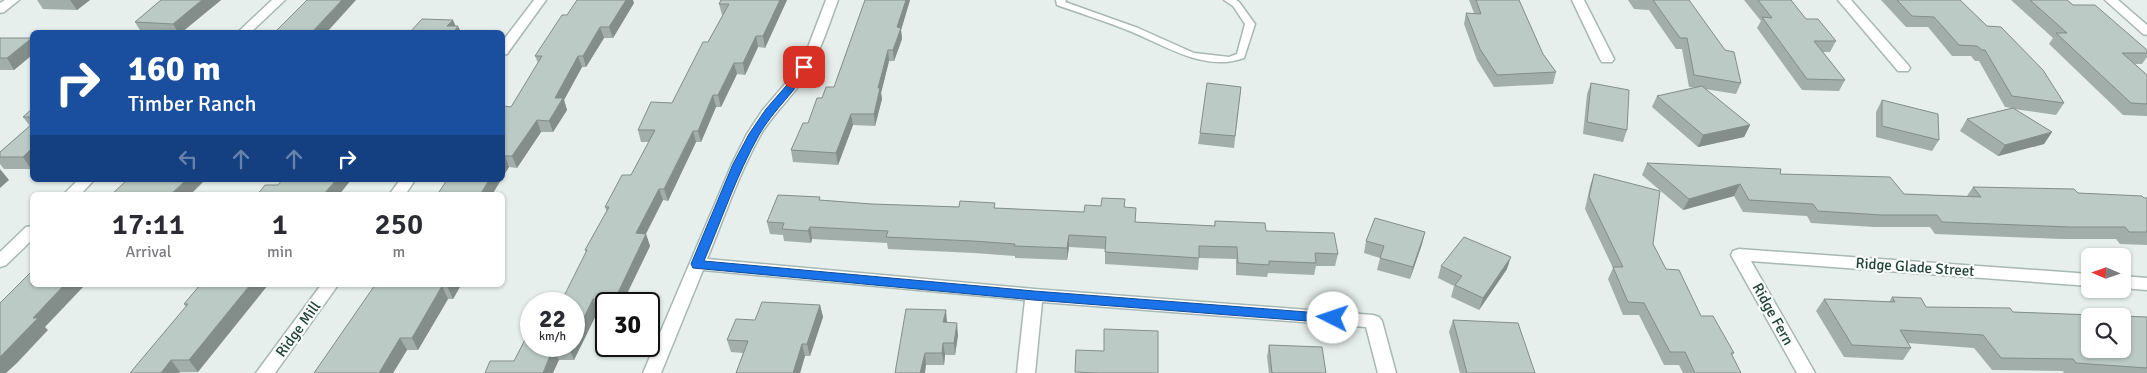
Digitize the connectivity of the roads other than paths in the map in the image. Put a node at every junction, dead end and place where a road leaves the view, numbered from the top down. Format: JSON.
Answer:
{"nodes":[{"id":1,"x":13,"y":0,"type":"edge"},
{"id":2,"x":279,"y":0,"type":"edge"},
{"id":3,"x":540,"y":0,"type":"edge"},
{"id":4,"x":832,"y":0,"type":"edge"},
{"id":5,"x":1061,"y":0,"type":"edge"},
{"id":6,"x":1229,"y":0,"type":"edge"},
{"id":7,"x":1578,"y":0,"type":"edge"},
{"id":8,"x":1844,"y":0,"type":"edge"},
{"id":9,"x":2110,"y":0,"type":"edge"},
{"id":10,"x":0,"y":10,"type":"edge"},
{"id":11,"x":246,"y":30,"type":"edge"},
{"id":12,"x":2147,"y":31,"type":"edge"},
{"id":13,"x":505,"y":47,"type":"edge"},
{"id":14,"x":1607,"y":59,"type":"dead end"},
{"id":15,"x":1903,"y":68,"type":"dead end"},
{"id":16,"x":85,"y":182,"type":"edge"},
{"id":17,"x":74,"y":192,"type":"edge"},
{"id":18,"x":30,"y":233,"type":"edge"},
{"id":19,"x":1739,"y":255,"type":"joint"},
{"id":20,"x":0,"y":261,"type":"edge"},
{"id":21,"x":697,"y":264,"type":"junction"},
{"id":22,"x":2081,"y":279,"type":"edge"},
{"id":23,"x":2131,"y":283,"type":"edge"},
{"id":24,"x":2147,"y":284,"type":"edge"},
{"id":25,"x":329,"y":287,"type":"edge"},
{"id":26,"x":1034,"y":295,"type":"junction"},
{"id":27,"x":265,"y":373,"type":"edge"},
{"id":28,"x":652,"y":373,"type":"edge"},
{"id":29,"x":1026,"y":373,"type":"edge"},
{"id":30,"x":1387,"y":373,"type":"edge"},
{"id":31,"x":1806,"y":373,"type":"edge"}],
"edges":[{"from":1,"to":10,"type":"street"},
{"from":2,"to":11,"type":"street"},
{"from":3,"to":13,"type":"street"},
{"from":4,"to":21,"type":"street"},
{"from":5,"to":6,"type":"lane"},
{"from":7,"to":14,"type":"street"},
{"from":8,"to":15,"type":"street"},
{"from":9,"to":12,"type":"street"},
{"from":16,"to":17,"type":"street"},
{"from":18,"to":20,"type":"street"},
{"from":19,"to":22,"type":"street","name":"Ridge Glade Street"},
{"from":19,"to":31,"type":"street","name":"Ridge Fern"},
{"from":21,"to":26,"type":"street"},
{"from":21,"to":28,"type":"street"},
{"from":23,"to":24,"type":"street"},
{"from":25,"to":27,"type":"street","name":"Ridge Mill"},
{"from":26,"to":29,"type":"street"},
{"from":26,"to":30,"type":"street"}]}
